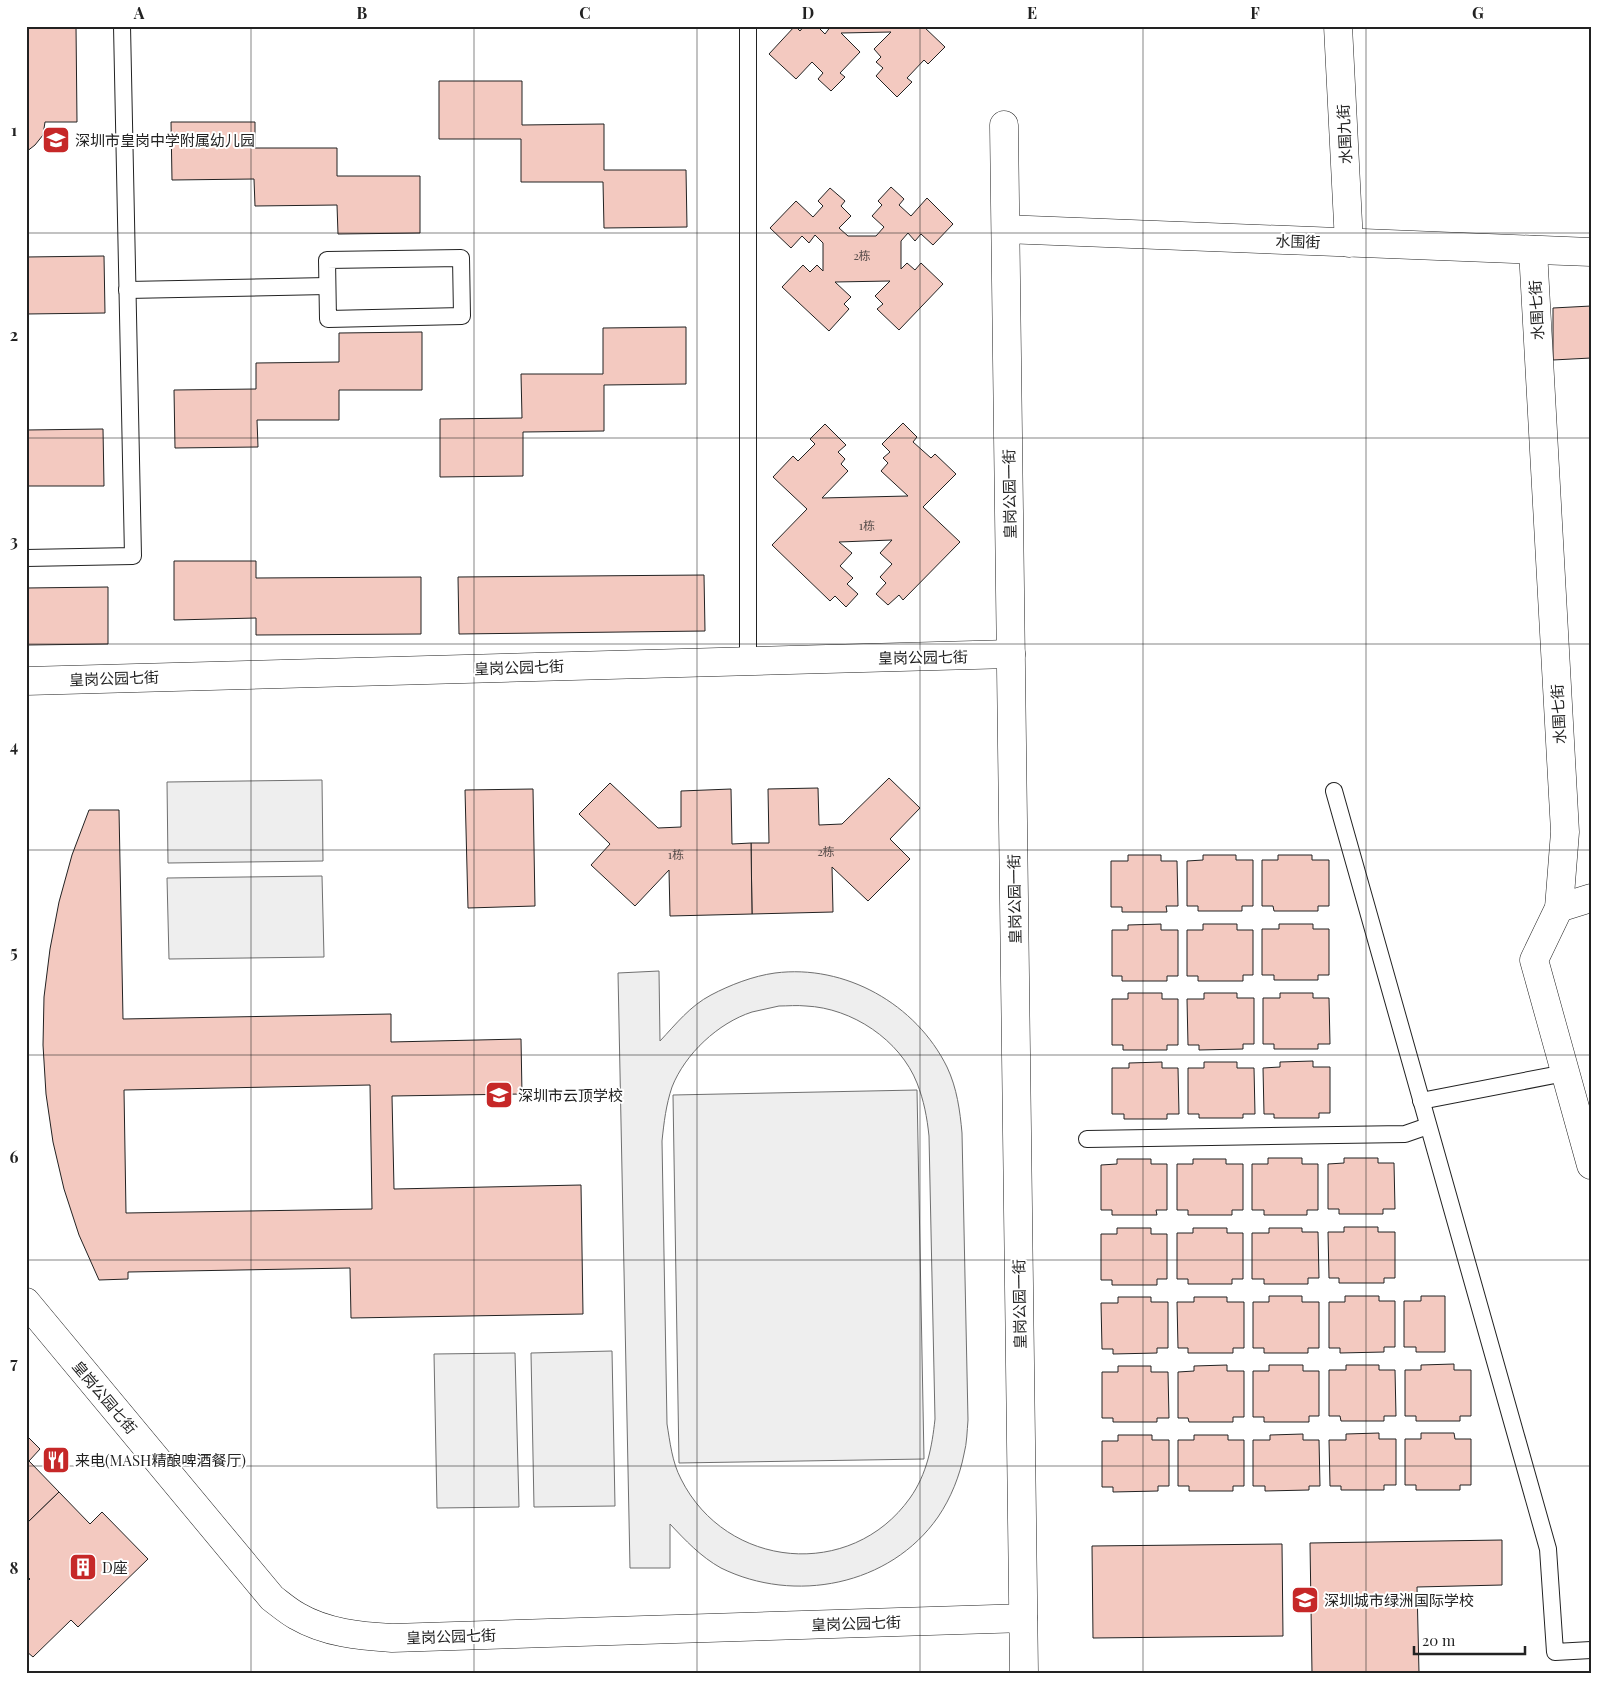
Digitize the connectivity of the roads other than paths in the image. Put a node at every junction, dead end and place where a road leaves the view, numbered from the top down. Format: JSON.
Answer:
{"nodes":[{"id":1,"x":122,"y":26,"type":"edge"},
{"id":2,"x":748,"y":26,"type":"edge"},
{"id":3,"x":1338,"y":26,"type":"edge"},
{"id":4,"x":1004,"y":126,"type":"dead end"},
{"id":5,"x":1006,"y":229,"type":"junction"},
{"id":6,"x":1349,"y":243,"type":"junction"},
{"id":7,"x":1533,"y":250,"type":"junction"},
{"id":8,"x":1591,"y":252,"type":"edge"},
{"id":9,"x":328,"y":286,"type":"junction"},
{"id":10,"x":127,"y":290,"type":"junction"},
{"id":11,"x":26,"y":558,"type":"edge"},
{"id":12,"x":1011,"y":654,"type":"junction"},
{"id":13,"x":748,"y":661,"type":"junction"},
{"id":14,"x":26,"y":681,"type":"edge"},
{"id":15,"x":1334,"y":791,"type":"dead end"},
{"id":16,"x":1591,"y":898,"type":"edge"},
{"id":17,"x":1559,"y":908,"type":"junction"},
{"id":18,"x":1565,"y":1073,"type":"junction"},
{"id":19,"x":1421,"y":1101,"type":"junction"},
{"id":20,"x":1428,"y":1126,"type":"junction"},
{"id":21,"x":1086,"y":1139,"type":"dead end"},
{"id":22,"x":1591,"y":1165,"type":"edge"},
{"id":23,"x":26,"y":1302,"type":"edge"},
{"id":24,"x":1023,"y":1618,"type":"junction"},
{"id":25,"x":1591,"y":1650,"type":"edge"},
{"id":26,"x":1024,"y":1673,"type":"edge"}],
"edges":[{"from":1,"to":10,"type":"lane"},
{"from":2,"to":13,"type":"lane"},
{"from":3,"to":6,"type":"street","name":"水围九街"},
{"from":4,"to":5,"type":"street","name":"皇岗公园一街"},
{"from":5,"to":6,"type":"street","name":"水围街"},
{"from":5,"to":12,"type":"street","name":"皇岗公园一街"},
{"from":6,"to":7,"type":"street","name":"水围街"},
{"from":7,"to":8,"type":"street","name":"水围街"},
{"from":7,"to":17,"type":"street","name":"水围七街"},
{"from":9,"to":9,"type":"lane"},
{"from":9,"to":10,"type":"lane"},
{"from":10,"to":11,"type":"lane"},
{"from":12,"to":13,"type":"street","name":"皇岗公园七街"},
{"from":12,"to":24,"type":"street","name":"皇岗公园一街"},
{"from":13,"to":14,"type":"street","name":"皇岗公园七街"},
{"from":15,"to":19,"type":"lane"},
{"from":16,"to":17,"type":"street"},
{"from":17,"to":18,"type":"street","name":"水围七街"},
{"from":18,"to":19,"type":"lane"},
{"from":18,"to":22,"type":"street","name":"水围七街"},
{"from":19,"to":20,"type":"lane"},
{"from":20,"to":21,"type":"lane"},
{"from":20,"to":25,"type":"lane"},
{"from":23,"to":24,"type":"street","name":"皇岗公园七街"},
{"from":24,"to":26,"type":"street","name":"皇岗公园一街"}]}
